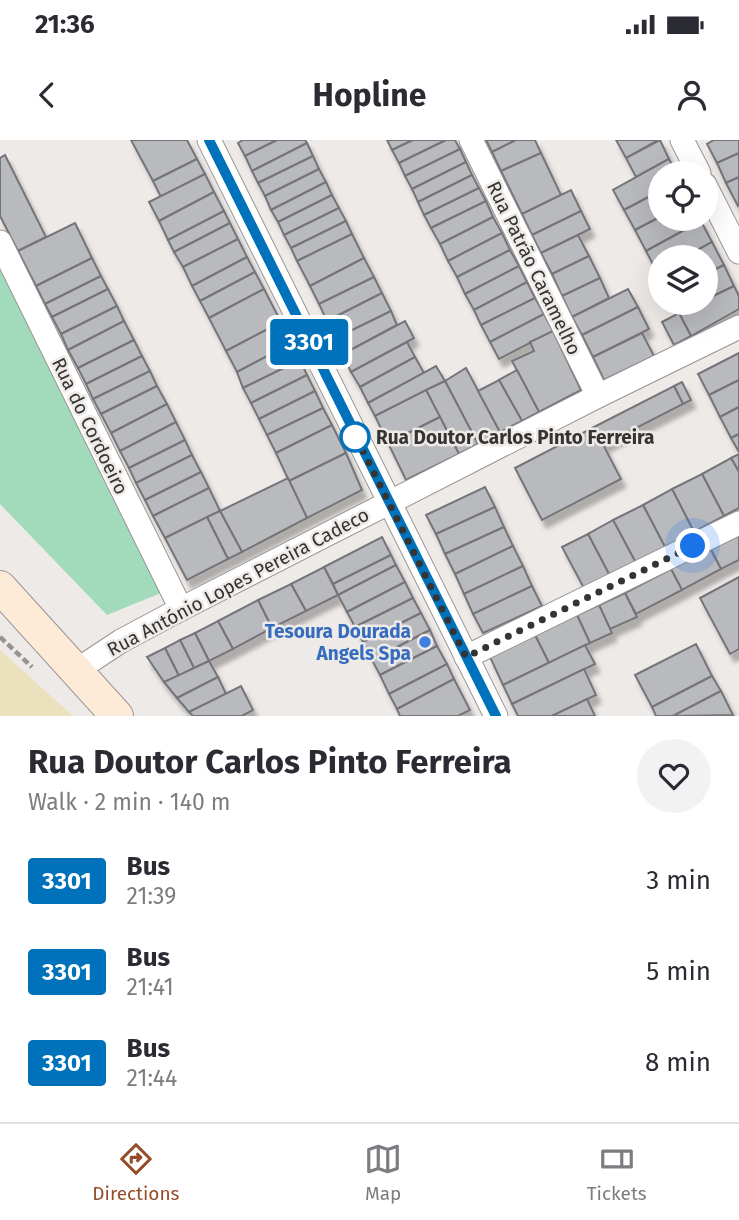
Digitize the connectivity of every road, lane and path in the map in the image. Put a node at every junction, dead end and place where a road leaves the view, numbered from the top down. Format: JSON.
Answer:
{"nodes":[{"id":1,"x":209,"y":140,"type":"edge"},
{"id":2,"x":471,"y":140,"type":"edge"},
{"id":3,"x":682,"y":140,"type":"edge"},
{"id":4,"x":693,"y":161,"type":"edge"},
{"id":5,"x":718,"y":211,"type":"edge"},
{"id":6,"x":0,"y":242,"type":"edge"},
{"id":7,"x":739,"y":252,"type":"edge"},
{"id":8,"x":739,"y":327,"type":"edge"},
{"id":9,"x":598,"y":396,"type":"junction"},
{"id":10,"x":389,"y":503,"type":"junction"},
{"id":11,"x":739,"y":523,"type":"edge"},
{"id":12,"x":0,"y":587,"type":"edge"},
{"id":13,"x":181,"y":610,"type":"junction"},
{"id":14,"x":466,"y":657,"type":"junction"},
{"id":15,"x":77,"y":670,"type":"junction"},
{"id":16,"x":117,"y":716,"type":"edge"},
{"id":17,"x":496,"y":716,"type":"edge"}],
"edges":[{"from":1,"to":10,"type":"street"},
{"from":2,"to":9,"type":"street","name":"Rua Patrão Caramelho"},
{"from":3,"to":4,"type":"street"},
{"from":5,"to":7,"type":"street"},
{"from":6,"to":13,"type":"street","name":"Rua do Cordoeiro"},
{"from":8,"to":9,"type":"street","name":"Rua António Lopes Pereira Cadeco"},
{"from":9,"to":10,"type":"street","name":"Rua António Lopes Pereira Cadeco"},
{"from":10,"to":13,"type":"street","name":"Rua António Lopes Pereira Cadeco"},
{"from":10,"to":14,"type":"street"},
{"from":11,"to":14,"type":"street"},
{"from":12,"to":15,"type":"main road"},
{"from":13,"to":15,"type":"street","name":"Rua António Lopes Pereira Cadeco"},
{"from":14,"to":17,"type":"street"},
{"from":15,"to":16,"type":"main road"}]}
